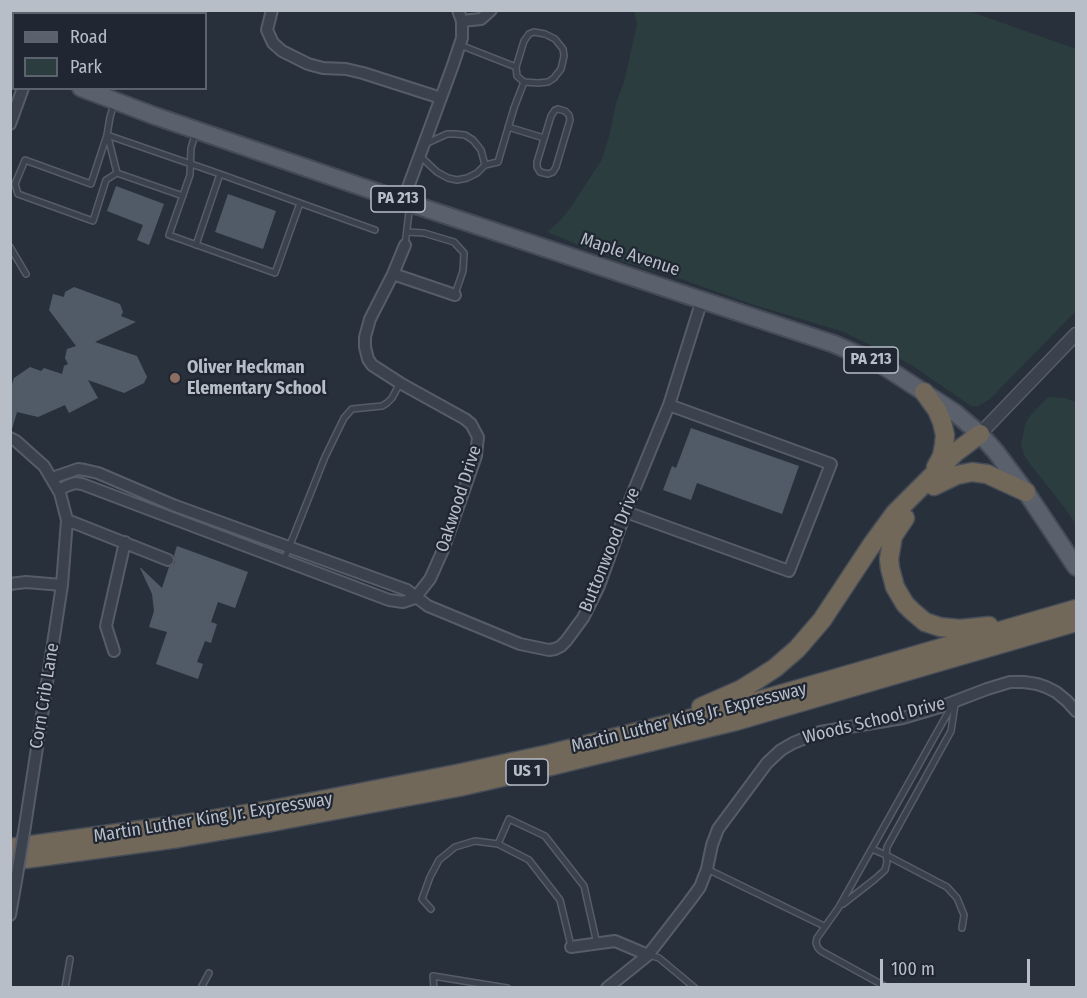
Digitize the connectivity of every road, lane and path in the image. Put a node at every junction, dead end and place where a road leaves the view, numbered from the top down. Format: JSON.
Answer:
{"nodes":[{"id":1,"x":272,"y":10,"type":"edge"},
{"id":2,"x":491,"y":10,"type":"edge"},
{"id":3,"x":460,"y":16,"type":"edge"},
{"id":4,"x":460,"y":45,"type":"junction"},
{"id":5,"x":516,"y":67,"type":"junction"},
{"id":6,"x":524,"y":82,"type":"junction"},
{"id":7,"x":22,"y":90,"type":"edge"},
{"id":8,"x":89,"y":90,"type":"edge"},
{"id":9,"x":441,"y":98,"type":"junction"},
{"id":10,"x":115,"y":101,"type":"junction"},
{"id":11,"x":10,"y":124,"type":"edge"},
{"id":12,"x":508,"y":127,"type":"junction"},
{"id":13,"x":197,"y":130,"type":"junction"},
{"id":14,"x":107,"y":135,"type":"junction"},
{"id":15,"x":544,"y":138,"type":"junction"},
{"id":16,"x":422,"y":151,"type":"junction"},
{"id":17,"x":190,"y":165,"type":"junction"},
{"id":18,"x":485,"y":165,"type":"junction"},
{"id":19,"x":117,"y":173,"type":"junction"},
{"id":20,"x":220,"y":174,"type":"junction"},
{"id":21,"x":183,"y":196,"type":"junction"},
{"id":22,"x":406,"y":202,"type":"junction"},
{"id":23,"x":300,"y":203,"type":"junction"},
{"id":24,"x":375,"y":230,"type":"dead end"},
{"id":25,"x":407,"y":232,"type":"junction"},
{"id":26,"x":196,"y":245,"type":"junction"},
{"id":27,"x":405,"y":246,"type":"joint"},
{"id":28,"x":10,"y":247,"type":"edge"},
{"id":29,"x":26,"y":274,"type":"dead end"},
{"id":30,"x":393,"y":274,"type":"junction"},
{"id":31,"x":455,"y":295,"type":"joint"},
{"id":32,"x":702,"y":300,"type":"junction"},
{"id":33,"x":1077,"y":334,"type":"edge"},
{"id":34,"x":400,"y":382,"type":"junction"},
{"id":35,"x":924,"y":392,"type":"junction"},
{"id":36,"x":669,"y":405,"type":"junction"},
{"id":37,"x":980,"y":434,"type":"junction"},
{"id":38,"x":10,"y":438,"type":"edge"},
{"id":39,"x":52,"y":478,"type":"junction"},
{"id":40,"x":931,"y":483,"type":"junction"},
{"id":41,"x":58,"y":490,"type":"junction"},
{"id":42,"x":1026,"y":492,"type":"junction"},
{"id":43,"x":626,"y":512,"type":"junction"},
{"id":44,"x":67,"y":520,"type":"junction"},
{"id":45,"x":125,"y":542,"type":"junction"},
{"id":46,"x":289,"y":548,"type":"junction"},
{"id":47,"x":168,"y":560,"type":"dead end"},
{"id":48,"x":284,"y":560,"type":"junction"},
{"id":49,"x":1077,"y":567,"type":"edge"},
{"id":50,"x":10,"y":584,"type":"edge"},
{"id":51,"x":62,"y":585,"type":"junction"},
{"id":52,"x":415,"y":598,"type":"junction"},
{"id":53,"x":1076,"y":609,"type":"edge"},
{"id":54,"x":1033,"y":622,"type":"junction"},
{"id":55,"x":1077,"y":622,"type":"edge"},
{"id":56,"x":114,"y":651,"type":"dead end"},
{"id":57,"x":955,"y":701,"type":"junction"},
{"id":58,"x":1077,"y":711,"type":"edge"},
{"id":59,"x":641,"y":732,"type":"junction"},
{"id":60,"x":498,"y":844,"type":"junction"},
{"id":61,"x":10,"y":848,"type":"edge"},
{"id":62,"x":872,"y":849,"type":"junction"},
{"id":63,"x":886,"y":855,"type":"junction"},
{"id":64,"x":10,"y":861,"type":"edge"},
{"id":65,"x":707,"y":868,"type":"junction"},
{"id":66,"x":839,"y":907,"type":"junction"},
{"id":67,"x":431,"y":909,"type":"dead end"},
{"id":68,"x":10,"y":915,"type":"edge"},
{"id":69,"x":824,"y":926,"type":"junction"},
{"id":70,"x":962,"y":928,"type":"dead end"},
{"id":71,"x":597,"y":944,"type":"junction"},
{"id":72,"x":571,"y":947,"type":"joint"},
{"id":73,"x":648,"y":955,"type":"junction"},
{"id":74,"x":70,"y":959,"type":"dead end"},
{"id":75,"x":209,"y":973,"type":"dead end"},
{"id":76,"x":65,"y":987,"type":"edge"},
{"id":77,"x":201,"y":987,"type":"edge"},
{"id":78,"x":434,"y":987,"type":"edge"},
{"id":79,"x":507,"y":987,"type":"edge"},
{"id":80,"x":607,"y":987,"type":"edge"},
{"id":81,"x":695,"y":987,"type":"edge"},
{"id":82,"x":888,"y":987,"type":"edge"}],
"edges":[{"from":1,"to":9,"type":"street"},
{"from":2,"to":3,"type":"street"},
{"from":3,"to":4,"type":"street"},
{"from":4,"to":5,"type":"lane"},
{"from":4,"to":9,"type":"street"},
{"from":5,"to":6,"type":"lane"},
{"from":5,"to":6,"type":"lane"},
{"from":6,"to":12,"type":"lane"},
{"from":7,"to":11,"type":"street"},
{"from":8,"to":10,"type":"main road","name":"Maple Avenue","number":"PA 213"},
{"from":9,"to":16,"type":"street"},
{"from":10,"to":13,"type":"main road","name":"Maple Avenue","number":"PA 213"},
{"from":10,"to":14,"type":"lane"},
{"from":12,"to":15,"type":"lane"},
{"from":12,"to":18,"type":"lane"},
{"from":13,"to":17,"type":"lane"},
{"from":13,"to":22,"type":"main road","name":"Maple Avenue","number":"PA 213"},
{"from":14,"to":17,"type":"lane"},
{"from":14,"to":19,"type":"lane"},
{"from":14,"to":19,"type":"lane"},
{"from":15,"to":15,"type":"lane"},
{"from":16,"to":18,"type":"lane"},
{"from":16,"to":18,"type":"lane"},
{"from":16,"to":22,"type":"street"},
{"from":17,"to":20,"type":"lane"},
{"from":17,"to":21,"type":"lane"},
{"from":19,"to":21,"type":"lane"},
{"from":20,"to":23,"type":"lane"},
{"from":20,"to":26,"type":"lane"},
{"from":21,"to":26,"type":"lane"},
{"from":22,"to":25,"type":"lane"},
{"from":22,"to":32,"type":"main road","name":"Maple Avenue","number":"PA 213"},
{"from":23,"to":24,"type":"lane"},
{"from":23,"to":26,"type":"lane"},
{"from":25,"to":27,"type":"lane"},
{"from":25,"to":31,"type":"lane"},
{"from":27,"to":30,"type":"street","name":"Oakwood Drive"},
{"from":28,"to":29,"type":"lane"},
{"from":30,"to":31,"type":"street"},
{"from":30,"to":34,"type":"street","name":"Oakwood Drive"},
{"from":32,"to":35,"type":"main road","name":"Maple Avenue","number":"PA 213"},
{"from":32,"to":36,"type":"street","name":"Buttonwood Drive"},
{"from":33,"to":37,"type":"street"},
{"from":34,"to":46,"type":"lane"},
{"from":34,"to":52,"type":"street","name":"Oakwood Drive"},
{"from":35,"to":37,"type":"main road","name":"Maple Avenue","number":"PA 213"},
{"from":35,"to":40,"type":"highway"},
{"from":36,"to":43,"type":"street","name":"Buttonwood Drive"},
{"from":36,"to":43,"type":"street"},
{"from":37,"to":40,"type":"highway"},
{"from":37,"to":42,"type":"main road","name":"Maple Avenue","number":"PA 213"},
{"from":38,"to":39,"type":"street","name":"Corn Crib Lane"},
{"from":39,"to":41,"type":"street","name":"Corn Crib Lane"},
{"from":39,"to":46,"type":"street","name":"Buttonwood Drive"},
{"from":40,"to":42,"type":"highway"},
{"from":40,"to":54,"type":"highway"},
{"from":40,"to":59,"type":"highway"},
{"from":41,"to":44,"type":"street","name":"Corn Crib Lane"},
{"from":41,"to":48,"type":"street","name":"Buttonwood Drive"},
{"from":42,"to":49,"type":"main road","name":"Maple Avenue","number":"PA 213"},
{"from":43,"to":52,"type":"street","name":"Buttonwood Drive"},
{"from":44,"to":45,"type":"street"},
{"from":44,"to":51,"type":"street","name":"Corn Crib Lane"},
{"from":45,"to":47,"type":"street"},
{"from":45,"to":56,"type":"street"},
{"from":46,"to":48,"type":"lane"},
{"from":46,"to":52,"type":"street","name":"Buttonwood Drive"},
{"from":48,"to":52,"type":"street","name":"Buttonwood Drive"},
{"from":50,"to":51,"type":"street"},
{"from":51,"to":68,"type":"street","name":"Corn Crib Lane","bridge":true},
{"from":53,"to":54,"type":"highway","name":"Martin Luther King Jr. Expressway","number":"US 1"},
{"from":54,"to":59,"type":"highway","name":"Martin Luther King Jr. Expressway","number":"US 1"},
{"from":55,"to":64,"type":"highway","name":"Martin Luther King Jr. Expressway","number":"US 1"},
{"from":57,"to":58,"type":"street","name":"Woods School Drive"},
{"from":57,"to":62,"type":"lane"},
{"from":57,"to":63,"type":"lane"},
{"from":57,"to":65,"type":"street","name":"Woods School Drive"},
{"from":59,"to":61,"type":"highway","name":"Martin Luther King Jr. Expressway","number":"US 1"},
{"from":60,"to":67,"type":"lane"},
{"from":60,"to":71,"type":"lane"},
{"from":60,"to":72,"type":"lane"},
{"from":62,"to":63,"type":"lane"},
{"from":62,"to":66,"type":"lane"},
{"from":63,"to":66,"type":"lane"},
{"from":63,"to":70,"type":"lane"},
{"from":65,"to":69,"type":"lane"},
{"from":65,"to":73,"type":"street","name":"Woods School Drive"},
{"from":66,"to":69,"type":"lane"},
{"from":69,"to":82,"type":"lane"},
{"from":71,"to":72,"type":"street"},
{"from":71,"to":73,"type":"street"},
{"from":73,"to":80,"type":"street","name":"Woods School Drive"},
{"from":73,"to":81,"type":"lane"},
{"from":74,"to":76,"type":"lane"},
{"from":75,"to":77,"type":"lane"},
{"from":78,"to":79,"type":"lane"}]}
